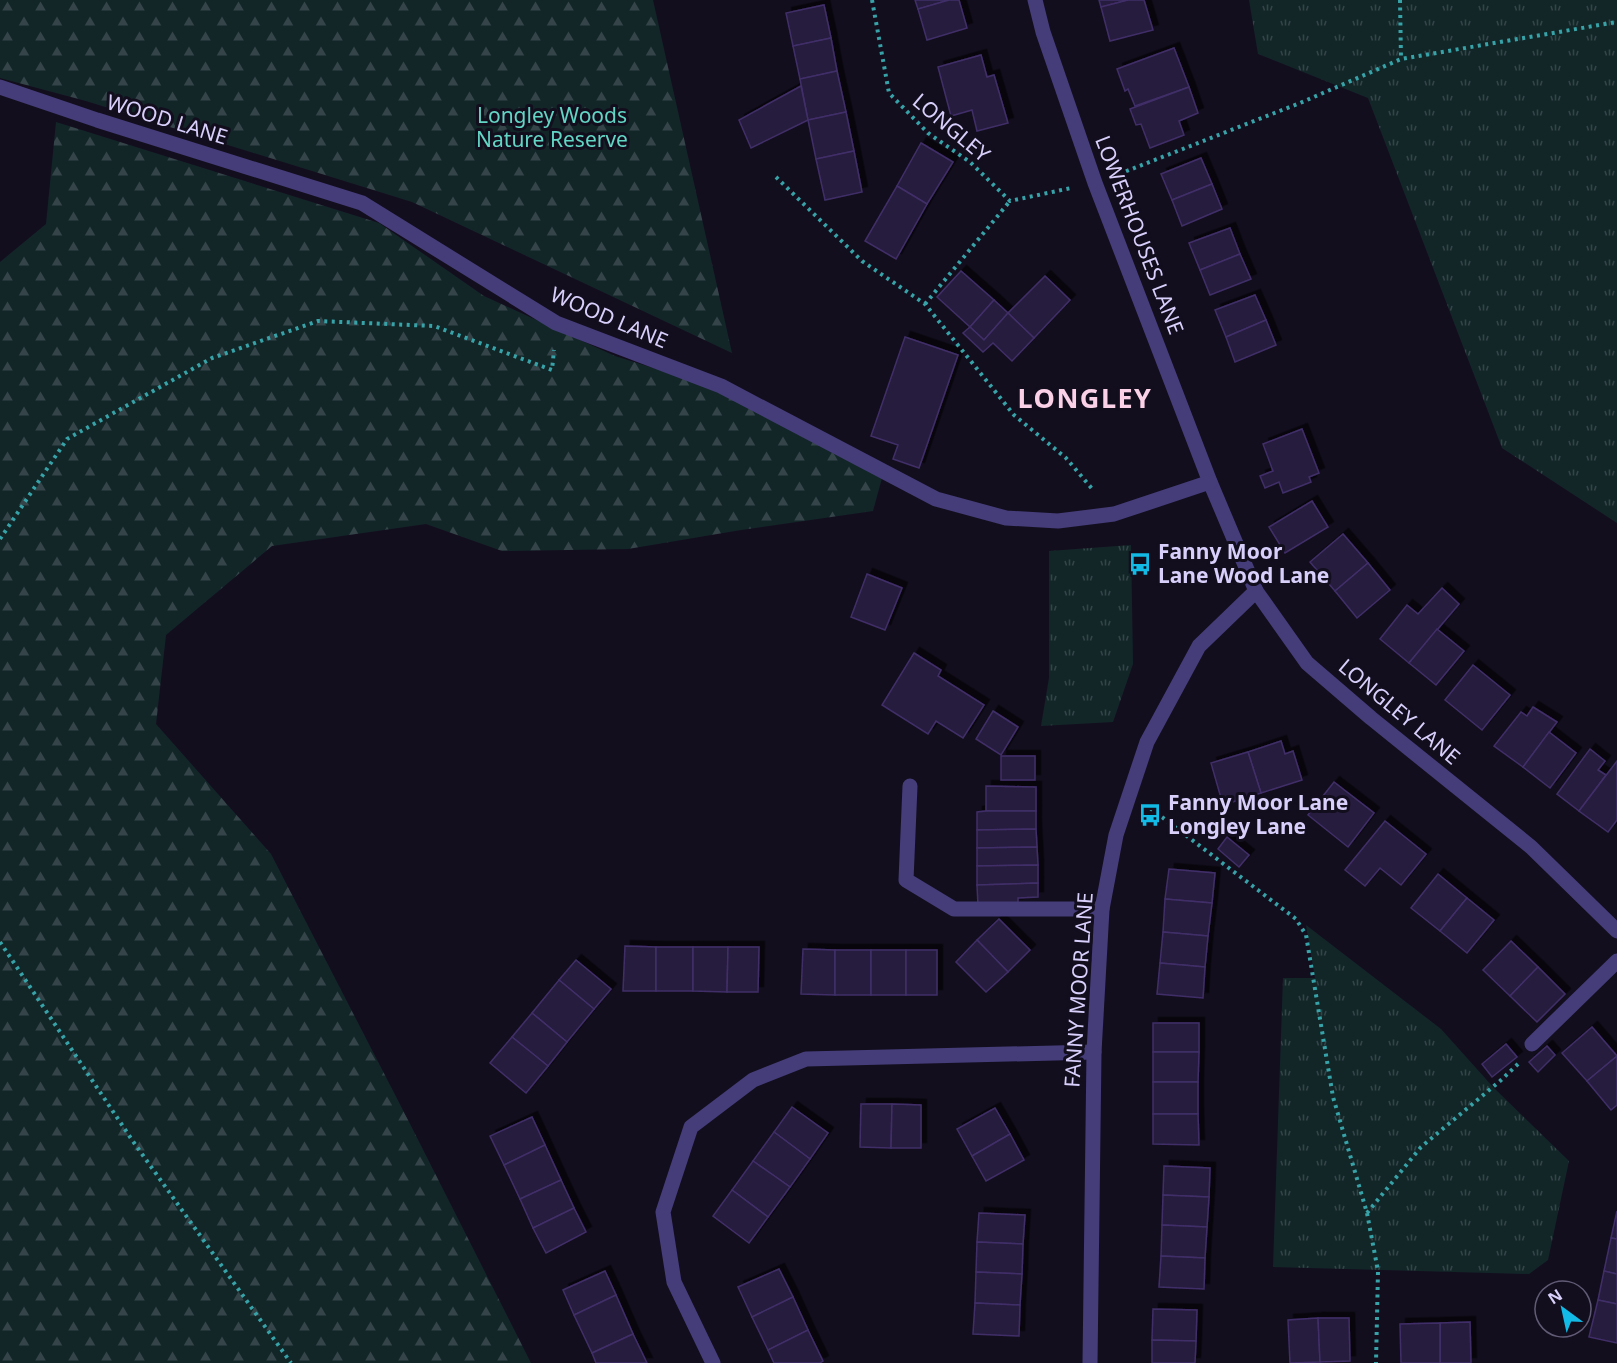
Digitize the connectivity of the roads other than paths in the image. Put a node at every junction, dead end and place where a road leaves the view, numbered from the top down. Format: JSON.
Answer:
{"nodes":[{"id":1,"x":1035,"y":0,"type":"edge"},
{"id":2,"x":0,"y":87,"type":"edge"},
{"id":3,"x":1210,"y":482,"type":"junction"},
{"id":4,"x":1256,"y":591,"type":"junction"},
{"id":5,"x":910,"y":786,"type":"dead end"},
{"id":6,"x":1102,"y":909,"type":"junction"},
{"id":7,"x":1617,"y":931,"type":"edge"},
{"id":8,"x":1617,"y":961,"type":"edge"},
{"id":9,"x":1532,"y":1044,"type":"road end"},
{"id":10,"x":1094,"y":1052,"type":"junction"},
{"id":11,"x":713,"y":1363,"type":"edge"},
{"id":12,"x":1090,"y":1363,"type":"edge"}],
"edges":[{"from":1,"to":3,"type":"street","name":"LOWERHOUSES LANE"},
{"from":2,"to":3,"type":"street","name":"WOOD LANE"},
{"from":3,"to":4,"type":"street","name":"LONGLEY LANE"},
{"from":4,"to":6,"type":"street","name":"FANNY MOOR LANE"},
{"from":4,"to":7,"type":"street","name":"LONGLEY LANE"},
{"from":5,"to":6,"type":"street"},
{"from":6,"to":10,"type":"street","name":"FANNY MOOR LANE"},
{"from":8,"to":9,"type":"street"},
{"from":10,"to":11,"type":"street"},
{"from":10,"to":12,"type":"street","name":"FANNY MOOR LANE"}]}
